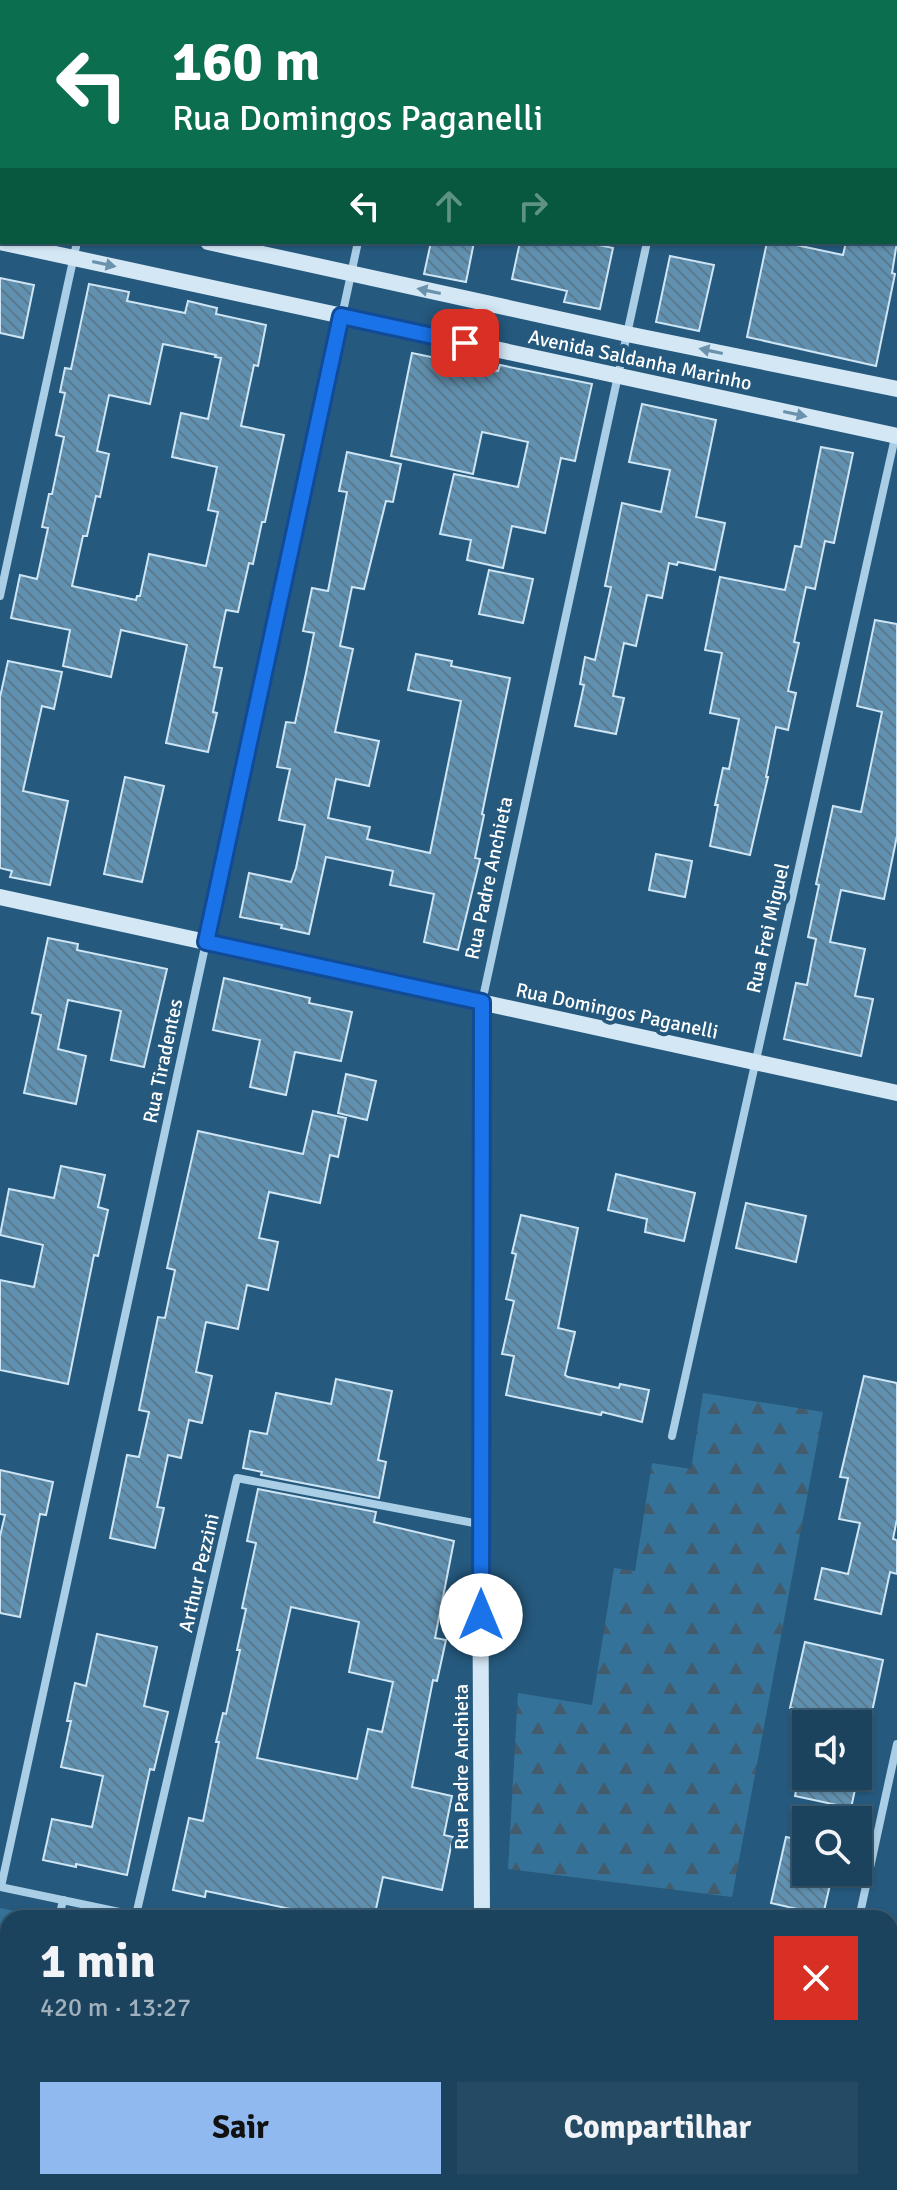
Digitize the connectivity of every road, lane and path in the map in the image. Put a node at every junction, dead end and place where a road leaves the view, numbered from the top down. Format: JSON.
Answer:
{"nodes":[{"id":1,"x":19,"y":244,"type":"edge"},
{"id":2,"x":217,"y":244,"type":"edge"},
{"id":3,"x":358,"y":244,"type":"edge"},
{"id":4,"x":647,"y":244,"type":"edge"},
{"id":5,"x":75,"y":250,"type":"edge"},
{"id":6,"x":351,"y":274,"type":"junction"},
{"id":7,"x":341,"y":316,"type":"junction"},
{"id":8,"x":627,"y":334,"type":"junction"},
{"id":9,"x":619,"y":376,"type":"junction"},
{"id":10,"x":897,"y":389,"type":"edge"},
{"id":11,"x":896,"y":433,"type":"edge"},
{"id":12,"x":0,"y":596,"type":"edge"},
{"id":13,"x":0,"y":897,"type":"edge"},
{"id":14,"x":206,"y":942,"type":"junction"},
{"id":15,"x":482,"y":1002,"type":"junction"},
{"id":16,"x":754,"y":1061,"type":"junction"},
{"id":17,"x":897,"y":1093,"type":"edge"},
{"id":18,"x":672,"y":1436,"type":"dead end"},
{"id":19,"x":480,"y":1524,"type":"junction"},
{"id":20,"x":897,"y":1744,"type":"edge"},
{"id":21,"x":0,"y":1887,"type":"edge"},
{"id":22,"x":63,"y":1900,"type":"junction"},
{"id":23,"x":61,"y":1910,"type":"edge"},
{"id":24,"x":112,"y":1910,"type":"edge"},
{"id":25,"x":137,"y":1910,"type":"edge"},
{"id":26,"x":482,"y":1910,"type":"edge"},
{"id":27,"x":861,"y":1910,"type":"edge"}],
"edges":[{"from":1,"to":5,"type":"street","name":"Avenida Saldanha Marinho"},
{"from":2,"to":6,"type":"street","name":"Avenida Saldanha Marinho"},
{"from":3,"to":6,"type":"street","name":"Rua Tiradentes"},
{"from":4,"to":8,"type":"street","name":"Rua Padre Anchieta"},
{"from":5,"to":7,"type":"street","name":"Avenida Saldanha Marinho","one_way":true},
{"from":5,"to":12,"type":"street"},
{"from":6,"to":7,"type":"street","name":"Rua Tiradentes"},
{"from":8,"to":6,"type":"street","name":"Avenida Saldanha Marinho","one_way":true},
{"from":7,"to":9,"type":"street","name":"Avenida Saldanha Marinho"},
{"from":7,"to":14,"type":"street","name":"Rua Tiradentes"},
{"from":8,"to":9,"type":"street","name":"Rua Padre Anchieta"},
{"from":10,"to":8,"type":"street","name":"Avenida Saldanha Marinho","one_way":true},
{"from":9,"to":11,"type":"street","name":"Avenida Saldanha Marinho","one_way":true},
{"from":9,"to":15,"type":"street","name":"Rua Padre Anchieta"},
{"from":11,"to":16,"type":"street","name":"Rua Frei Miguel"},
{"from":13,"to":14,"type":"street","name":"Rua Domingos Paganelli"},
{"from":14,"to":15,"type":"street","name":"Rua Domingos Paganelli"},
{"from":14,"to":21,"type":"street","name":"Rua Tiradentes"},
{"from":15,"to":16,"type":"street","name":"Rua Domingos Paganelli"},
{"from":15,"to":19,"type":"street","name":"Rua Padre Anchieta"},
{"from":16,"to":17,"type":"street","name":"Rua Domingos Paganelli"},
{"from":16,"to":18,"type":"street","name":"Rua Frei Miguel"},
{"from":19,"to":25,"type":"street","name":"Arthur Pezzini"},
{"from":19,"to":26,"type":"street","name":"Rua Padre Anchieta"},
{"from":20,"to":27,"type":"street"},
{"from":21,"to":22,"type":"street"},
{"from":22,"to":23,"type":"street"},
{"from":22,"to":24,"type":"street"}]}
